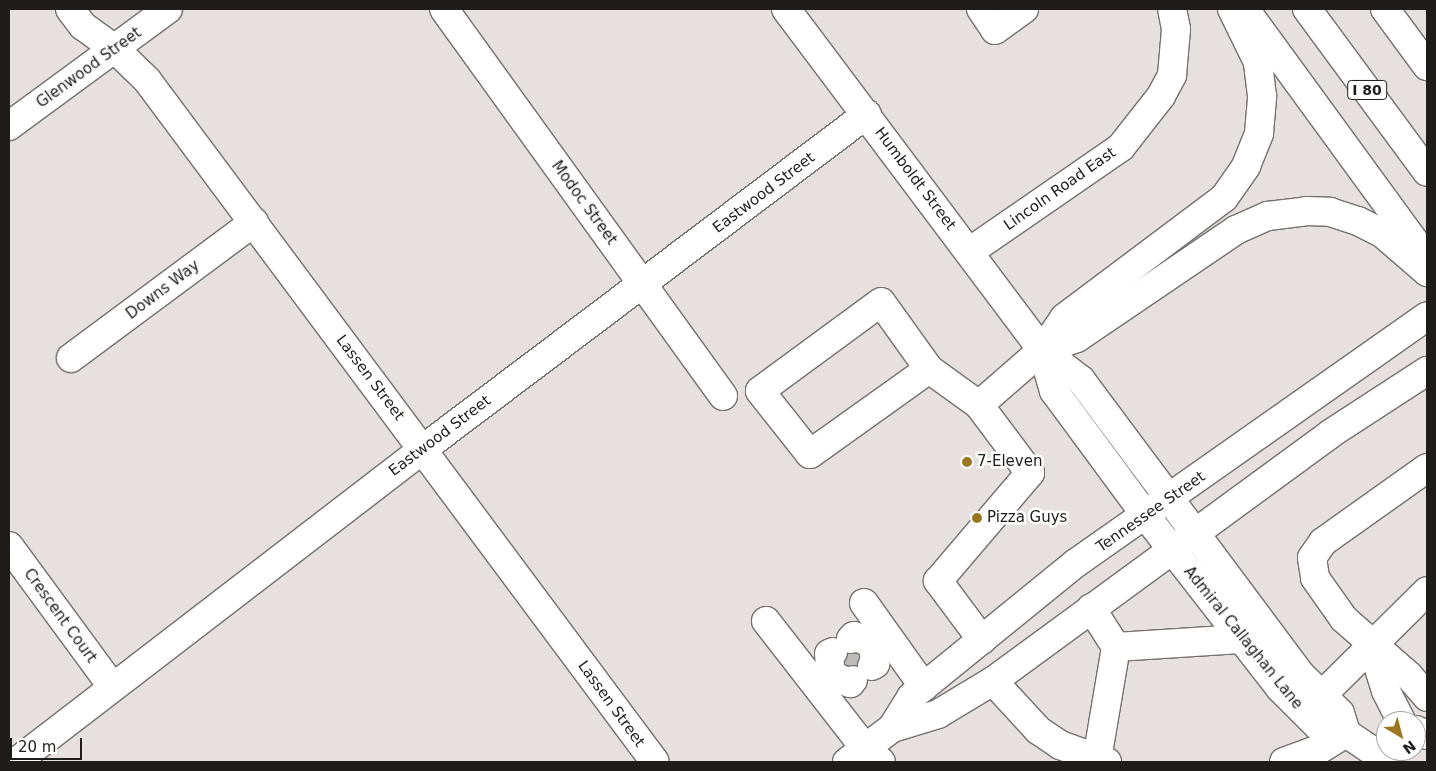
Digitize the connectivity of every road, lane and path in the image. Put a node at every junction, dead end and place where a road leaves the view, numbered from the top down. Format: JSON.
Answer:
{"nodes":[{"id":1,"x":70,"y":9,"type":"edge"},
{"id":2,"x":168,"y":9,"type":"edge"},
{"id":3,"x":444,"y":9,"type":"edge"},
{"id":4,"x":786,"y":9,"type":"edge"},
{"id":5,"x":981,"y":9,"type":"edge"},
{"id":6,"x":1024,"y":9,"type":"edge"},
{"id":7,"x":1172,"y":9,"type":"edge"},
{"id":8,"x":1232,"y":9,"type":"edge"},
{"id":9,"x":1245,"y":9,"type":"edge"},
{"id":10,"x":1307,"y":9,"type":"edge"},
{"id":11,"x":1385,"y":9,"type":"edge"},
{"id":12,"x":115,"y":49,"type":"junction"},
{"id":13,"x":1427,"y":66,"type":"edge"},
{"id":14,"x":867,"y":114,"type":"junction"},
{"id":15,"x":9,"y":126,"type":"edge"},
{"id":16,"x":1427,"y":172,"type":"edge"},
{"id":17,"x":254,"y":222,"type":"junction"},
{"id":18,"x":969,"y":252,"type":"junction"},
{"id":19,"x":1427,"y":261,"type":"edge"},
{"id":20,"x":1427,"y":272,"type":"edge"},
{"id":21,"x":643,"y":286,"type":"junction"},
{"id":22,"x":1427,"y":316,"type":"edge"},
{"id":23,"x":1042,"y":350,"type":"junction"},
{"id":24,"x":71,"y":358,"type":"dead end"},
{"id":25,"x":929,"y":368,"type":"junction"},
{"id":26,"x":1422,"y":375,"type":"edge"},
{"id":27,"x":723,"y":396,"type":"dead end"},
{"id":28,"x":979,"y":405,"type":"junction"},
{"id":29,"x":423,"y":449,"type":"junction"},
{"id":30,"x":1427,"y":468,"type":"edge"},
{"id":31,"x":1169,"y":500,"type":"junction"},
{"id":32,"x":1146,"y":516,"type":"junction"},
{"id":33,"x":1193,"y":532,"type":"junction"},
{"id":34,"x":9,"y":546,"type":"edge"},
{"id":35,"x":1171,"y":549,"type":"junction"},
{"id":36,"x":1427,"y":591,"type":"edge"},
{"id":37,"x":864,"y":603,"type":"dead end"},
{"id":38,"x":1091,"y":608,"type":"junction"},
{"id":39,"x":766,"y":621,"type":"dead end"},
{"id":40,"x":1241,"y":639,"type":"junction"},
{"id":41,"x":982,"y":640,"type":"junction"},
{"id":42,"x":1371,"y":643,"type":"junction"},
{"id":43,"x":1116,"y":647,"type":"junction"},
{"id":44,"x":852,"y":660,"type":"junction"},
{"id":45,"x":993,"y":681,"type":"junction"},
{"id":46,"x":112,"y":686,"type":"junction"},
{"id":47,"x":924,"y":688,"type":"junction"},
{"id":48,"x":1321,"y":696,"type":"junction"},
{"id":49,"x":1427,"y":697,"type":"edge"},
{"id":50,"x":1396,"y":711,"type":"edge"},
{"id":51,"x":892,"y":728,"type":"junction"},
{"id":52,"x":1346,"y":733,"type":"junction"},
{"id":53,"x":864,"y":758,"type":"edge"},
{"id":54,"x":1102,"y":760,"type":"edge"},
{"id":55,"x":16,"y":762,"type":"edge"},
{"id":56,"x":654,"y":762,"type":"edge"},
{"id":57,"x":1284,"y":762,"type":"edge"},
{"id":58,"x":1389,"y":762,"type":"edge"}],
"edges":[{"from":1,"to":12,"type":"main road","name":"Lassen Street"},
{"from":2,"to":12,"type":"main road","name":"Glenwood Street"},
{"from":3,"to":21,"type":"main road","name":"Modoc Street"},
{"from":4,"to":14,"type":"main road","name":"Humboldt Street"},
{"from":5,"to":6,"type":"main road"},
{"from":7,"to":18,"type":"main road","name":"Lincoln Road East"},
{"from":8,"to":23,"type":"main road"},
{"from":9,"to":19,"type":"main road"},
{"from":10,"to":16,"type":"main road","number":"I 80"},
{"from":11,"to":13,"type":"main road"},
{"from":12,"to":15,"type":"main road","name":"Glenwood Street"},
{"from":12,"to":17,"type":"main road","name":"Lassen Street"},
{"from":14,"to":18,"type":"main road","name":"Humboldt Street"},
{"from":14,"to":21,"type":"main road","name":"Eastwood Street"},
{"from":17,"to":24,"type":"main road","name":"Downs Way"},
{"from":17,"to":29,"type":"main road","name":"Lassen Street"},
{"from":18,"to":23,"type":"main road","name":"Humboldt Street"},
{"from":20,"to":23,"type":"main road"},
{"from":21,"to":27,"type":"main road","name":"Modoc Street"},
{"from":21,"to":29,"type":"main road","name":"Eastwood Street"},
{"from":22,"to":31,"type":"main road","name":"Tennessee Street"},
{"from":23,"to":28,"type":"main road"},
{"from":23,"to":31,"type":"main road","name":"Humboldt Street"},
{"from":23,"to":32,"type":"main road","name":"Humboldt Street"},
{"from":25,"to":25,"type":"main road"},
{"from":25,"to":28,"type":"main road"},
{"from":26,"to":33,"type":"main road","name":"Tennessee Street"},
{"from":28,"to":41,"type":"main road"},
{"from":29,"to":46,"type":"main road","name":"Eastwood Street"},
{"from":29,"to":56,"type":"main road","name":"Lassen Street"},
{"from":30,"to":42,"type":"main road"},
{"from":31,"to":32,"type":"main road","name":"Tennessee Street"},
{"from":31,"to":33,"type":"main road","name":"Humboldt Street"},
{"from":32,"to":35,"type":"main road","name":"Humboldt Street"},
{"from":32,"to":41,"type":"main road","name":"Tennessee Street"},
{"from":33,"to":35,"type":"main road","name":"Tennessee Street"},
{"from":33,"to":48,"type":"main road","name":"Admiral Callaghan Lane"},
{"from":34,"to":46,"type":"main road","name":"Crescent Court"},
{"from":35,"to":38,"type":"main road","name":"Tennessee Street"},
{"from":35,"to":40,"type":"main road","name":"Admiral Callaghan Lane"},
{"from":36,"to":42,"type":"main road"},
{"from":37,"to":44,"type":"main road"},
{"from":38,"to":43,"type":"main road"},
{"from":38,"to":45,"type":"main road","name":"Tennessee Street"},
{"from":39,"to":44,"type":"main road"},
{"from":40,"to":43,"type":"main road"},
{"from":40,"to":52,"type":"main road","name":"Admiral Callaghan Lane"},
{"from":41,"to":47,"type":"main road","name":"Tennessee Street"},
{"from":42,"to":48,"type":"main road"},
{"from":42,"to":49,"type":"main road"},
{"from":42,"to":50,"type":"main road"},
{"from":43,"to":54,"type":"main road"},
{"from":44,"to":47,"type":"main road"},
{"from":44,"to":53,"type":"main road"},
{"from":45,"to":51,"type":"main road","name":"Tennessee Street"},
{"from":45,"to":54,"type":"main road"},
{"from":46,"to":55,"type":"main road","name":"Eastwood Street"},
{"from":47,"to":51,"type":"main road","name":"Tennessee Street"},
{"from":48,"to":52,"type":"main road","name":"Admiral Callaghan Lane"},
{"from":51,"to":53,"type":"main road","name":"Tennessee Street"},
{"from":52,"to":57,"type":"main road"},
{"from":52,"to":58,"type":"main road","name":"Admiral Callaghan Lane"}]}
